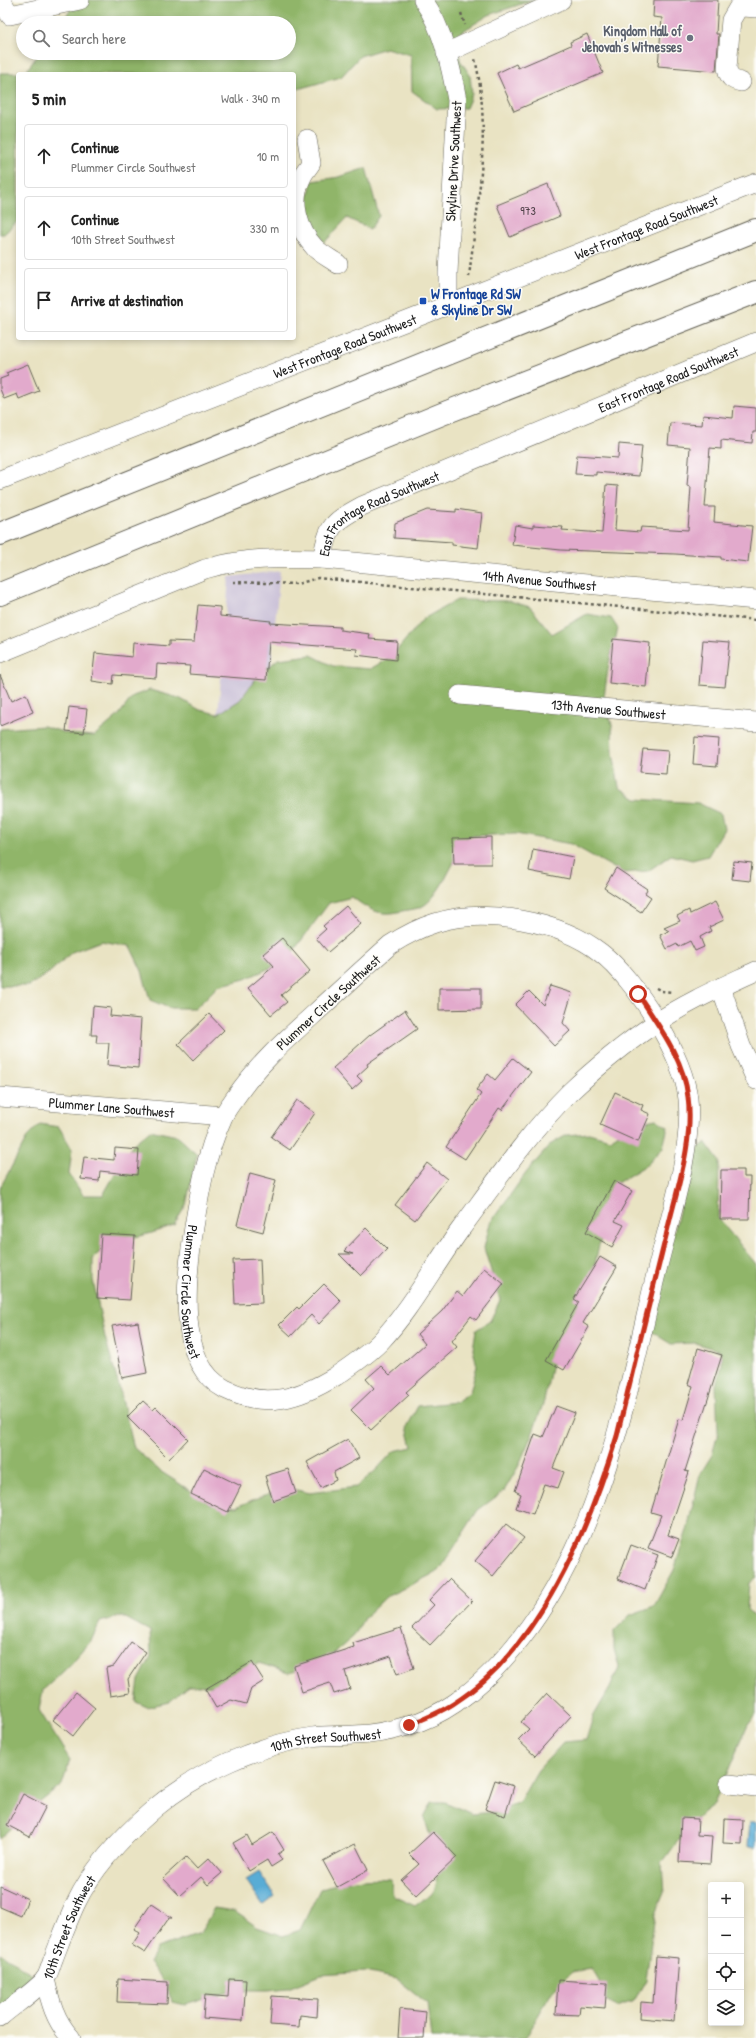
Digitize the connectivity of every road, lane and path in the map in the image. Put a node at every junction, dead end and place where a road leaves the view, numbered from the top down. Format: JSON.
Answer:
{"nodes":[{"id":1,"x":1,"y":0,"type":"edge"},
{"id":2,"x":80,"y":0,"type":"edge"},
{"id":3,"x":423,"y":0,"type":"edge"},
{"id":4,"x":561,"y":0,"type":"edge"},
{"id":5,"x":756,"y":8,"type":"edge"},
{"id":6,"x":446,"y":53,"type":"junction"},
{"id":7,"x":475,"y":60,"type":"dead end"},
{"id":8,"x":740,"y":82,"type":"dead end"},
{"id":9,"x":307,"y":139,"type":"dead end"},
{"id":10,"x":756,"y":182,"type":"edge"},
{"id":11,"x":296,"y":195,"type":"edge"},
{"id":12,"x":296,"y":210,"type":"edge"},
{"id":13,"x":756,"y":230,"type":"edge"},
{"id":14,"x":338,"y":264,"type":"dead end"},
{"id":15,"x":469,"y":277,"type":"dead end"},
{"id":16,"x":755,"y":293,"type":"edge"},
{"id":17,"x":448,"y":305,"type":"junction"},
{"id":18,"x":756,"y":342,"type":"edge"},
{"id":19,"x":0,"y":480,"type":"edge"},
{"id":20,"x":0,"y":534,"type":"edge"},
{"id":21,"x":322,"y":559,"type":"junction"},
{"id":22,"x":232,"y":582,"type":"dead end"},
{"id":23,"x":0,"y":594,"type":"edge"},
{"id":24,"x":756,"y":600,"type":"edge"},
{"id":25,"x":756,"y":620,"type":"edge"},
{"id":26,"x":0,"y":653,"type":"edge"},
{"id":27,"x":460,"y":696,"type":"dead end"},
{"id":28,"x":756,"y":722,"type":"edge"},
{"id":29,"x":756,"y":971,"type":"edge"},
{"id":30,"x":655,"y":987,"type":"dead end"},
{"id":31,"x":722,"y":987,"type":"junction"},
{"id":32,"x":675,"y":993,"type":"dead end"},
{"id":33,"x":656,"y":1023,"type":"junction"},
{"id":34,"x":756,"y":1080,"type":"edge"},
{"id":35,"x":0,"y":1097,"type":"edge"},
{"id":36,"x":223,"y":1116,"type":"junction"},
{"id":37,"x":729,"y":1784,"type":"dead end"},
{"id":38,"x":756,"y":1787,"type":"edge"},
{"id":39,"x":45,"y":1979,"type":"junction"},
{"id":40,"x":0,"y":2017,"type":"edge"},
{"id":41,"x":71,"y":2038,"type":"edge"}],
"edges":[{"from":1,"to":2,"type":"street"},
{"from":3,"to":6,"type":"street","name":"Skyline Drive Southwest"},
{"from":4,"to":6,"type":"street"},
{"from":5,"to":8,"type":"street"},
{"from":6,"to":17,"type":"street","name":"Skyline Drive Southwest"},
{"from":7,"to":15,"type":"path"},
{"from":9,"to":11,"type":"street"},
{"from":10,"to":17,"type":"street","name":"West Frontage Road Southwest"},
{"from":12,"to":14,"type":"street"},
{"from":13,"to":20,"type":"highway"},
{"from":16,"to":23,"type":"highway"},
{"from":17,"to":19,"type":"street","name":"West Frontage Road Southwest"},
{"from":18,"to":21,"type":"street","name":"East Frontage Road Southwest"},
{"from":21,"to":24,"type":"street","name":"14th Avenue Southwest"},
{"from":21,"to":26,"type":"street","name":"East Frontage Road Southwest"},
{"from":22,"to":25,"type":"path"},
{"from":27,"to":28,"type":"street","name":"13th Avenue Southwest"},
{"from":29,"to":31,"type":"street","name":"Plummer Circle Southwest"},
{"from":30,"to":32,"type":"path"},
{"from":31,"to":33,"type":"street","name":"Plummer Circle Southwest"},
{"from":31,"to":34,"type":"street"},
{"from":33,"to":36,"type":"street","name":"Plummer Circle Southwest"},
{"from":33,"to":36,"type":"street","name":"Plummer Circle Southwest"},
{"from":33,"to":39,"type":"street","name":"10th Street Southwest"},
{"from":35,"to":36,"type":"street","name":"Plummer Lane Southwest"},
{"from":37,"to":38,"type":"street"},
{"from":39,"to":40,"type":"street","name":"10th Street Southwest"},
{"from":39,"to":41,"type":"street"}]}
